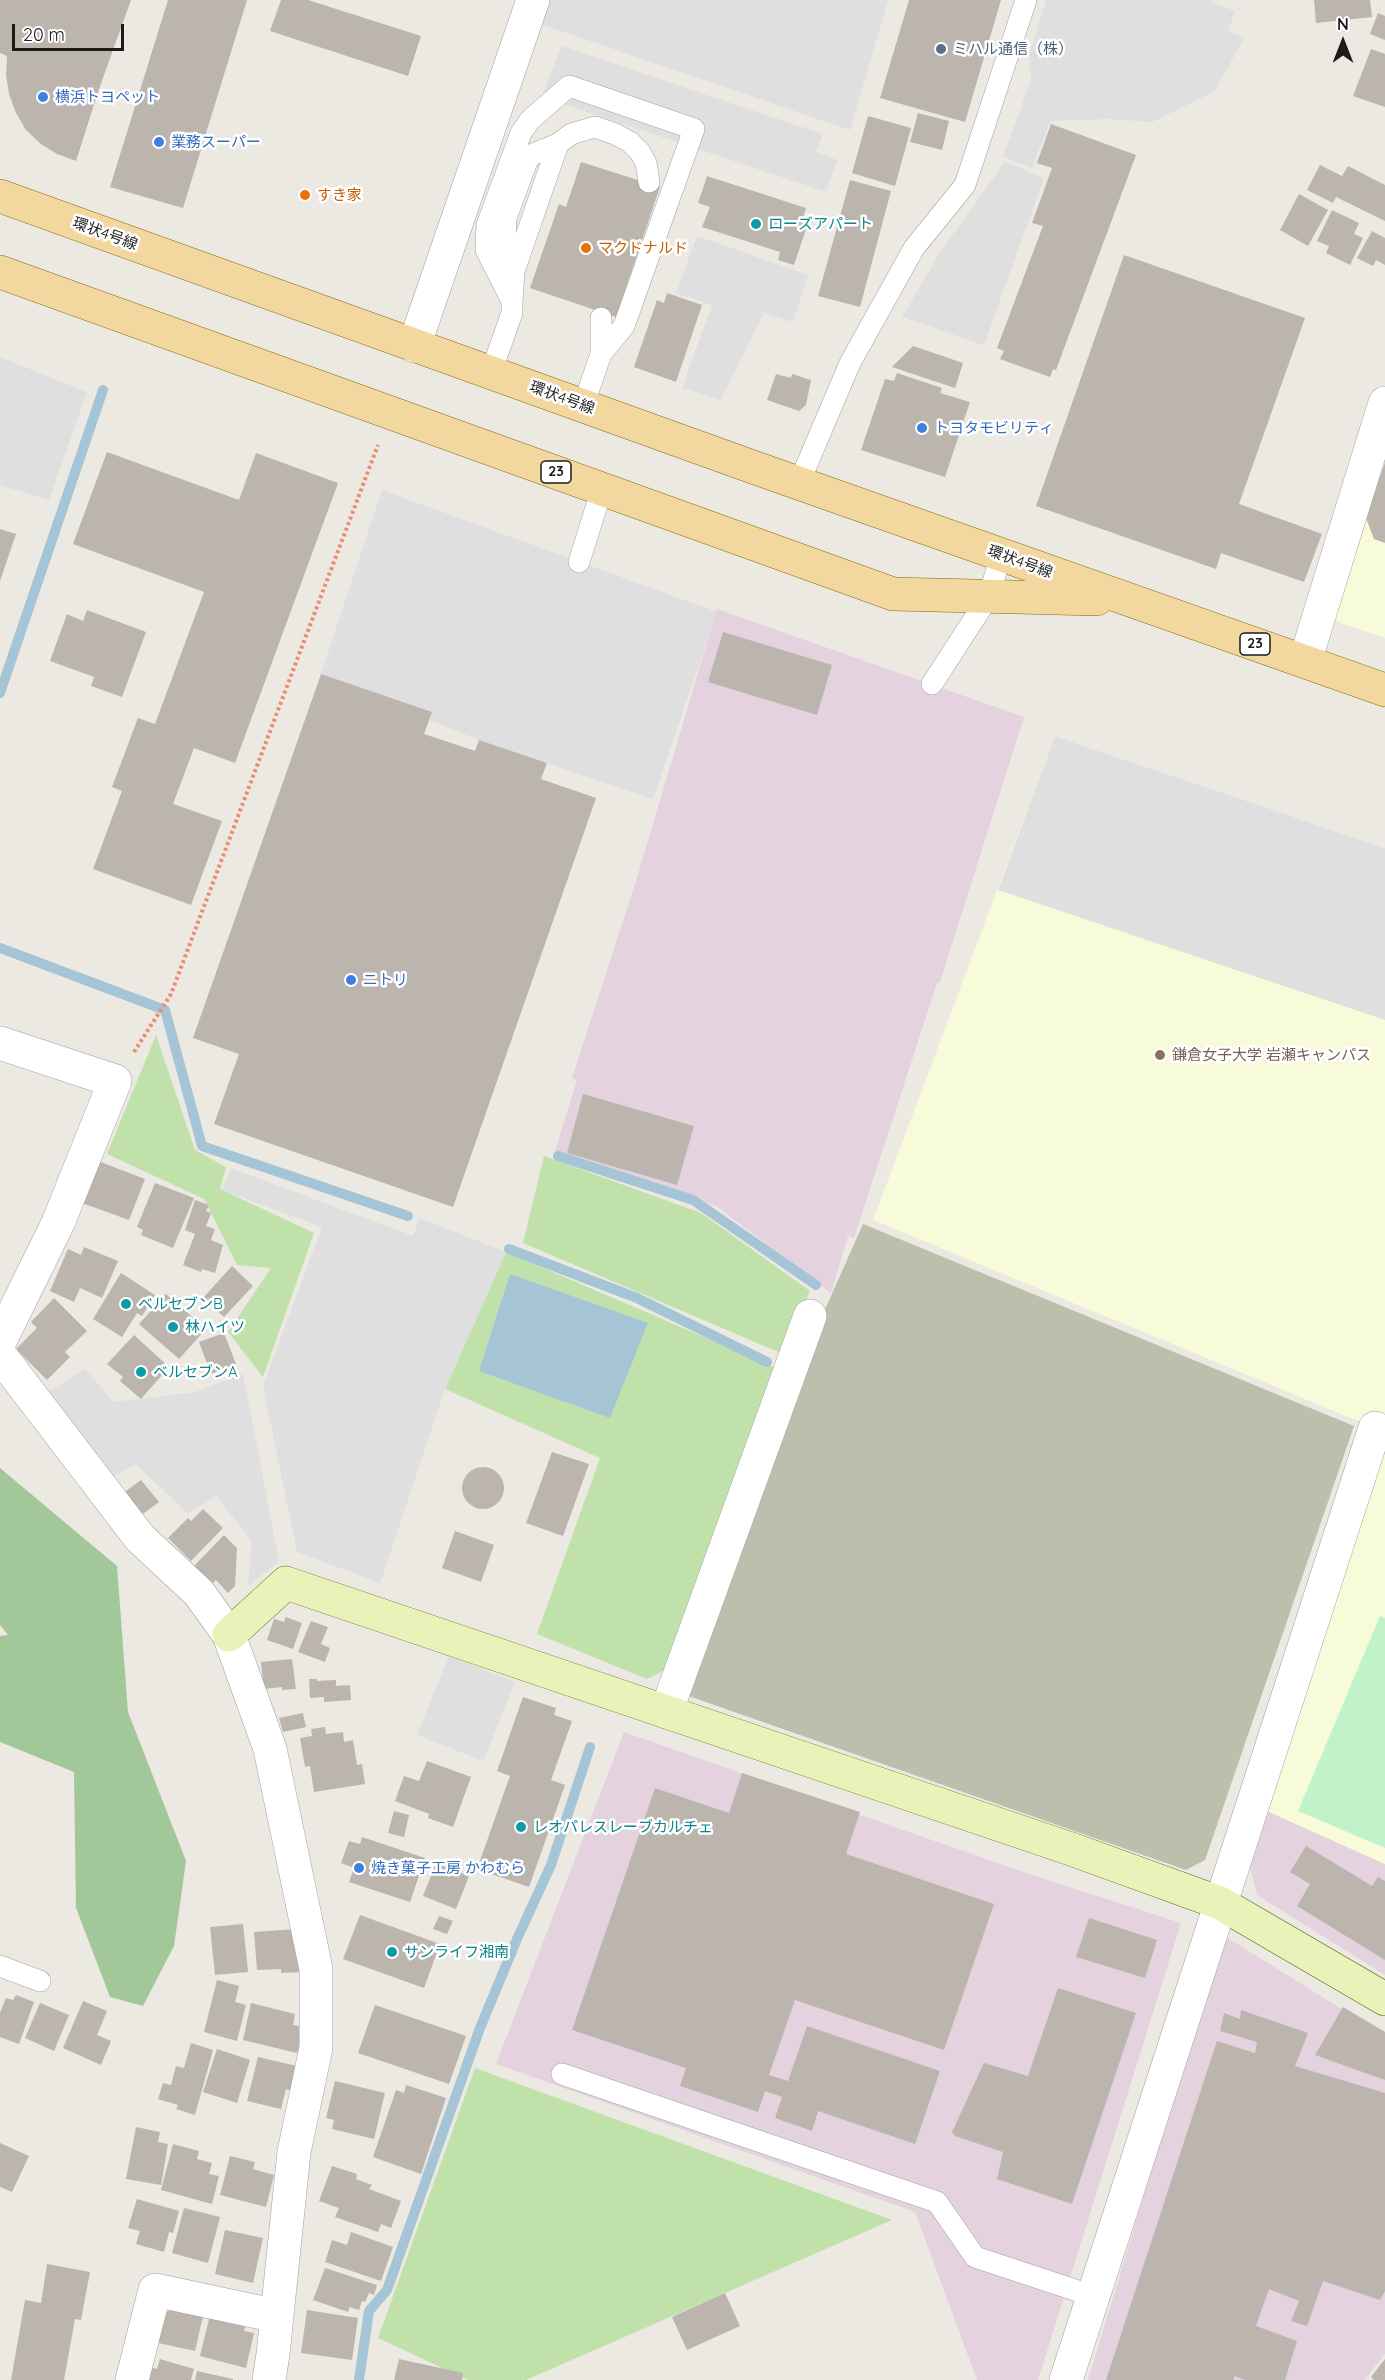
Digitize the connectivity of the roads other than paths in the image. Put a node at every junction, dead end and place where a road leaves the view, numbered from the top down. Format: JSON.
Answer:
{"nodes":[{"id":1,"x":533,"y":0,"type":"edge"},
{"id":2,"x":1026,"y":0,"type":"edge"},
{"id":3,"x":649,"y":182,"type":"dead end"},
{"id":4,"x":0,"y":196,"type":"edge"},
{"id":5,"x":0,"y":272,"type":"edge"},
{"id":6,"x":512,"y":301,"type":"junction"},
{"id":7,"x":601,"y":318,"type":"dead end"},
{"id":8,"x":414,"y":346,"type":"junction"},
{"id":9,"x":601,"y":354,"type":"junction"},
{"id":10,"x":490,"y":372,"type":"junction"},
{"id":11,"x":1385,"y":403,"type":"edge"},
{"id":12,"x":584,"y":406,"type":"junction"},
{"id":13,"x":799,"y":483,"type":"junction"},
{"id":14,"x":602,"y":489,"type":"junction"},
{"id":15,"x":1001,"y":555,"type":"junction"},
{"id":16,"x":579,"y":562,"type":"dead end"},
{"id":17,"x":988,"y":596,"type":"junction"},
{"id":18,"x":1125,"y":599,"type":"junction"},
{"id":19,"x":1305,"y":661,"type":"junction"},
{"id":20,"x":932,"y":684,"type":"dead end"},
{"id":21,"x":1385,"y":690,"type":"edge"},
{"id":22,"x":0,"y":1043,"type":"edge"},
{"id":23,"x":810,"y":1316,"type":"dead end"},
{"id":24,"x":0,"y":1341,"type":"edge"},
{"id":25,"x":0,"y":1355,"type":"edge"},
{"id":26,"x":1375,"y":1428,"type":"dead end"},
{"id":27,"x":228,"y":1635,"type":"junction"},
{"id":28,"x":666,"y":1712,"type":"junction"},
{"id":29,"x":1220,"y":1903,"type":"junction"},
{"id":30,"x":0,"y":1966,"type":"edge"},
{"id":31,"x":40,"y":1981,"type":"dead end"},
{"id":32,"x":1385,"y":1999,"type":"edge"},
{"id":33,"x":562,"y":2074,"type":"dead end"},
{"id":34,"x":1093,"y":2296,"type":"junction"},
{"id":35,"x":277,"y":2316,"type":"junction"},
{"id":36,"x":132,"y":2380,"type":"edge"},
{"id":37,"x":269,"y":2380,"type":"edge"},
{"id":38,"x":1066,"y":2380,"type":"edge"}],
"edges":[{"from":1,"to":8,"type":"street"},
{"from":2,"to":13,"type":"lane"},
{"from":3,"to":6,"type":"lane"},
{"from":4,"to":8,"type":"main road","name":"環状4号線","number":"23"},
{"from":5,"to":14,"type":"main road","name":"環状4号線","number":"23"},
{"from":6,"to":9,"type":"lane"},
{"from":6,"to":10,"type":"lane"},
{"from":7,"to":9,"type":"lane"},
{"from":8,"to":10,"type":"main road","name":"環状4号線","number":"23"},
{"from":9,"to":12,"type":"lane"},
{"from":10,"to":12,"type":"main road","name":"環状4号線","number":"23"},
{"from":11,"to":19,"type":"street"},
{"from":12,"to":13,"type":"main road","name":"環状4号線","number":"23"},
{"from":13,"to":15,"type":"main road","name":"環状4号線","number":"23"},
{"from":14,"to":16,"type":"lane"},
{"from":14,"to":17,"type":"main road","name":"環状4号線","number":"23"},
{"from":15,"to":17,"type":"lane"},
{"from":15,"to":18,"type":"main road","name":"環状4号線","number":"23"},
{"from":17,"to":18,"type":"main road","name":"環状4号線","number":"23"},
{"from":17,"to":20,"type":"lane"},
{"from":18,"to":19,"type":"main road","name":"環状4号線","number":"23"},
{"from":19,"to":21,"type":"main road","name":"環状4号線","number":"23"},
{"from":22,"to":24,"type":"street"},
{"from":23,"to":28,"type":"street"},
{"from":25,"to":27,"type":"street"},
{"from":26,"to":29,"type":"street"},
{"from":27,"to":28,"type":"street"},
{"from":27,"to":35,"type":"street"},
{"from":28,"to":29,"type":"street"},
{"from":29,"to":32,"type":"street"},
{"from":29,"to":34,"type":"street"},
{"from":30,"to":31,"type":"lane"},
{"from":33,"to":34,"type":"lane"},
{"from":34,"to":38,"type":"street"},
{"from":35,"to":36,"type":"street"},
{"from":35,"to":37,"type":"street"}]}
